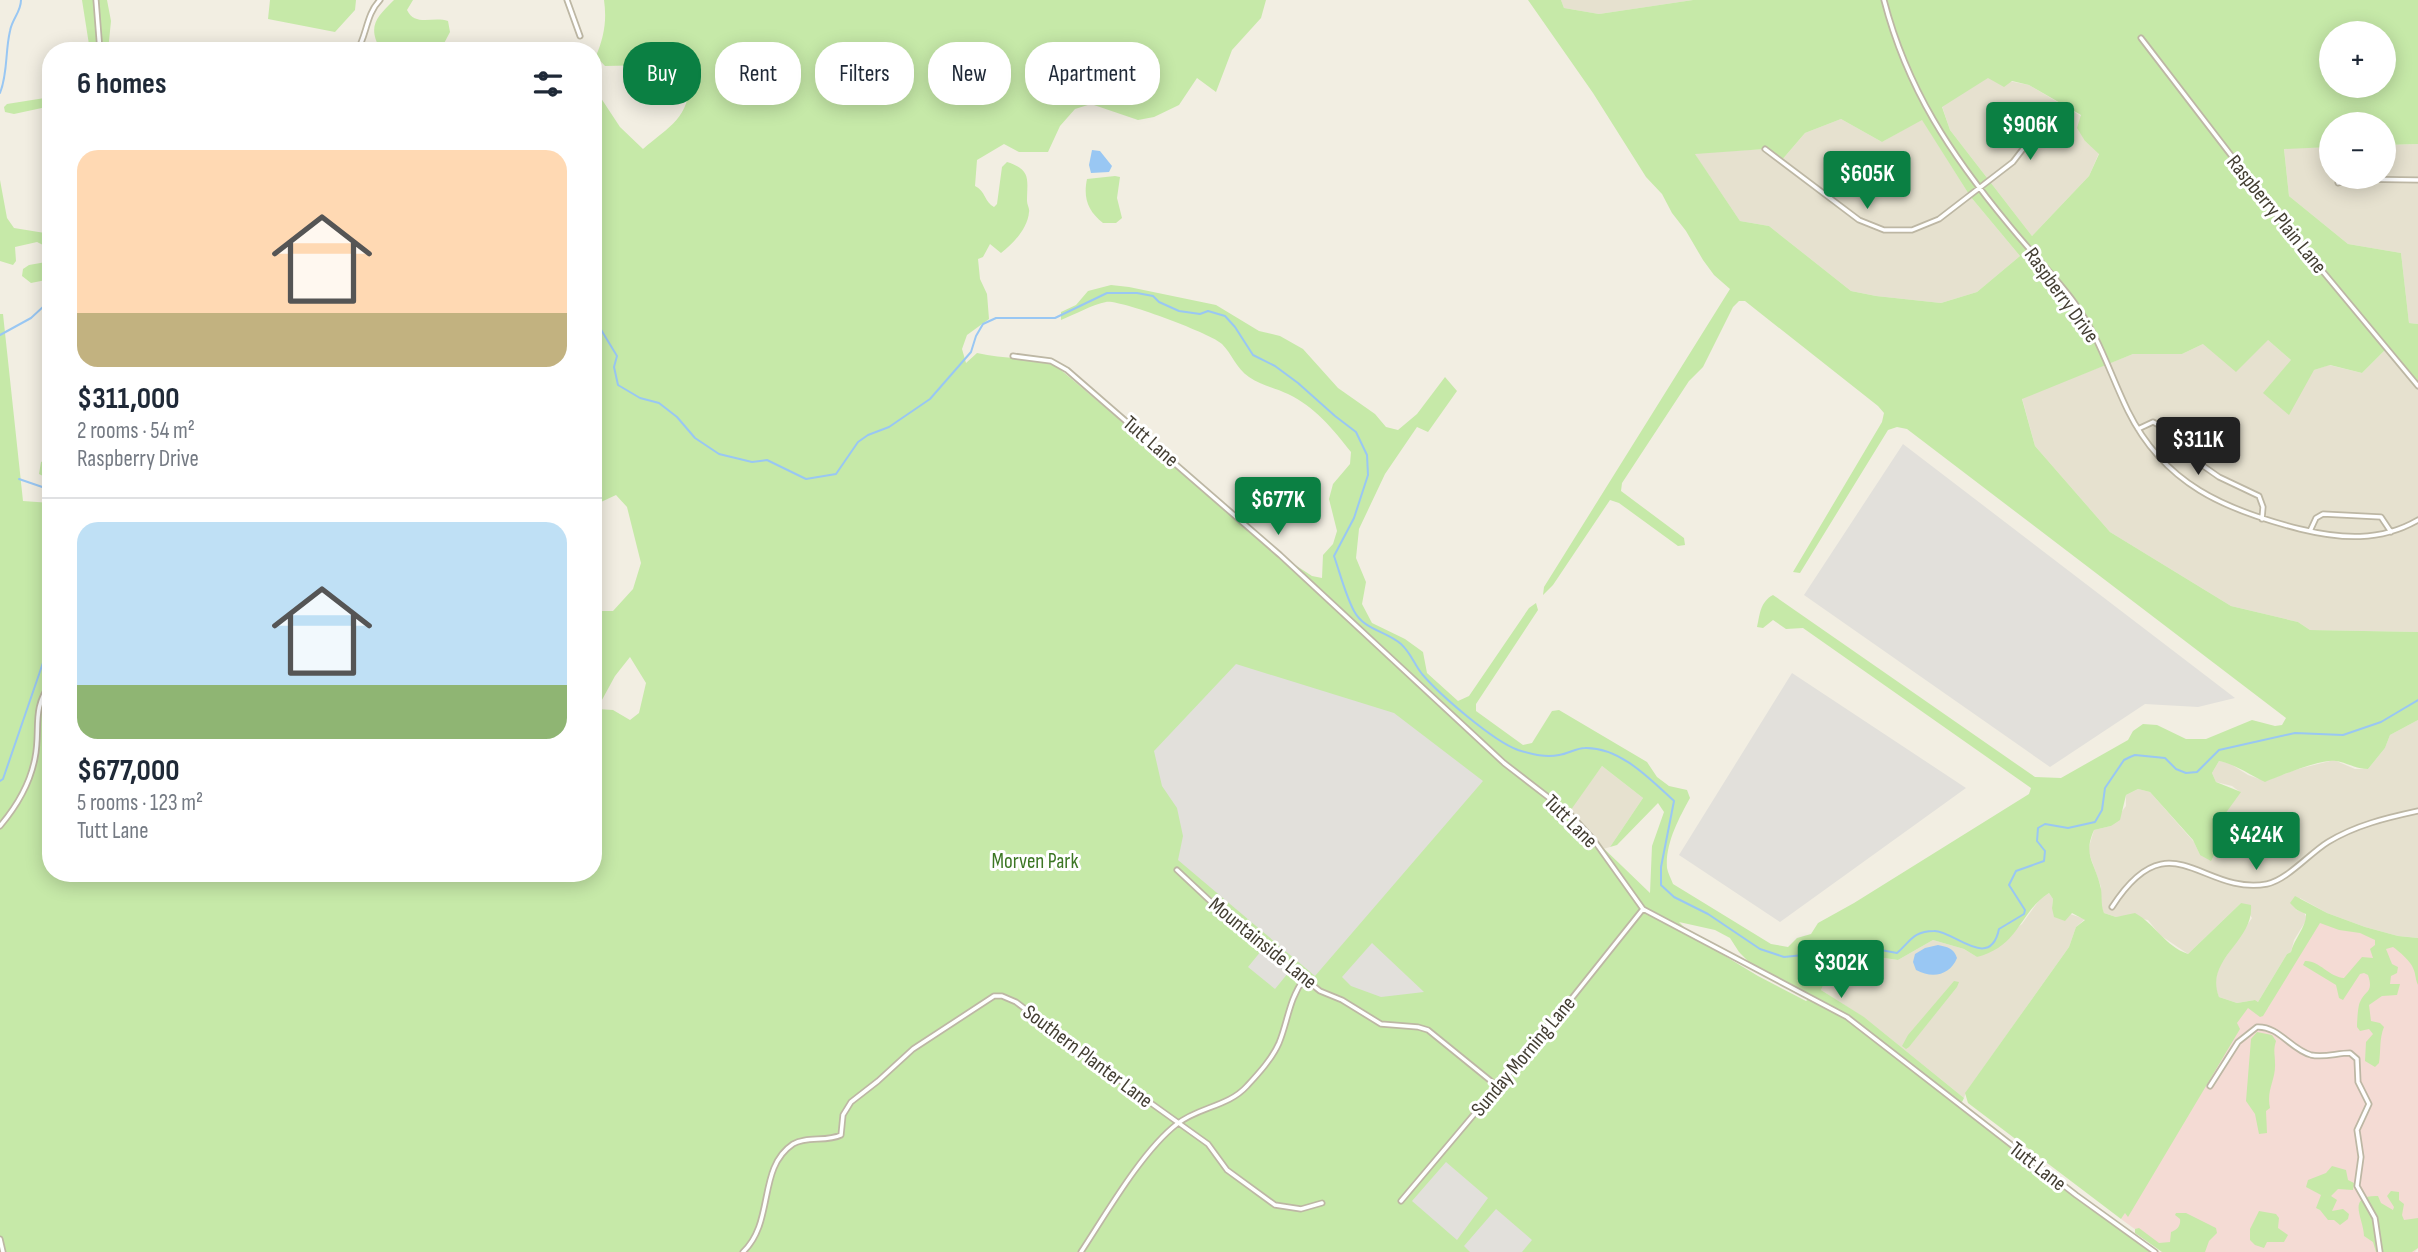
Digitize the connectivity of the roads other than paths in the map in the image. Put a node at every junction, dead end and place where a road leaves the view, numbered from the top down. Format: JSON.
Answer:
{"nodes":[{"id":1,"x":96,"y":0,"type":"edge"},
{"id":2,"x":380,"y":0,"type":"edge"},
{"id":3,"x":567,"y":0,"type":"edge"},
{"id":4,"x":1884,"y":0,"type":"edge"},
{"id":5,"x":580,"y":36,"type":"dead end"},
{"id":6,"x":2141,"y":38,"type":"dead end"},
{"id":7,"x":99,"y":42,"type":"edge"},
{"id":8,"x":361,"y":42,"type":"edge"},
{"id":9,"x":2047,"y":109,"type":"dead end"},
{"id":10,"x":1765,"y":149,"type":"dead end"},
{"id":11,"x":2396,"y":180,"type":"edge"},
{"id":12,"x":2418,"y":180,"type":"edge"},
{"id":13,"x":1980,"y":188,"type":"junction"},
{"id":14,"x":1013,"y":356,"type":"dead end"},
{"id":15,"x":2418,"y":386,"type":"edge"},
{"id":16,"x":2138,"y":429,"type":"junction"},
{"id":17,"x":2262,"y":519,"type":"junction"},
{"id":18,"x":2418,"y":520,"type":"edge"},
{"id":19,"x":2310,"y":531,"type":"junction"},
{"id":20,"x":2391,"y":532,"type":"junction"},
{"id":21,"x":42,"y":699,"type":"edge"},
{"id":22,"x":2418,"y":811,"type":"edge"},
{"id":23,"x":0,"y":826,"type":"edge"},
{"id":24,"x":1177,"y":870,"type":"dead end"},
{"id":25,"x":2112,"y":907,"type":"dead end"},
{"id":26,"x":1643,"y":909,"type":"junction"},
{"id":27,"x":1304,"y":979,"type":"junction"},
{"id":28,"x":1497,"y":1086,"type":"junction"},
{"id":29,"x":2210,"y":1086,"type":"dead end"},
{"id":30,"x":1178,"y":1123,"type":"junction"},
{"id":31,"x":1401,"y":1201,"type":"dead end"},
{"id":32,"x":1322,"y":1203,"type":"dead end"},
{"id":33,"x":0,"y":1238,"type":"edge"},
{"id":34,"x":3,"y":1252,"type":"edge"},
{"id":35,"x":743,"y":1252,"type":"edge"},
{"id":36,"x":1081,"y":1252,"type":"edge"},
{"id":37,"x":2155,"y":1252,"type":"edge"},
{"id":38,"x":2380,"y":1252,"type":"edge"}],
"edges":[{"from":1,"to":7,"type":"street"},
{"from":2,"to":8,"type":"street"},
{"from":3,"to":5,"type":"street"},
{"from":4,"to":13,"type":"street","name":"Raspberry Drive"},
{"from":6,"to":15,"type":"street","name":"Raspberry Plain Lane"},
{"from":9,"to":13,"type":"street"},
{"from":10,"to":13,"type":"street"},
{"from":11,"to":12,"type":"street"},
{"from":13,"to":16,"type":"street","name":"Raspberry Drive"},
{"from":14,"to":26,"type":"street","name":"Tutt Lane"},
{"from":16,"to":17,"type":"street","name":"Raspberry Drive"},
{"from":16,"to":17,"type":"street"},
{"from":17,"to":19,"type":"street","name":"Raspberry Drive"},
{"from":18,"to":20,"type":"street","name":"Raspberry Drive"},
{"from":19,"to":20,"type":"street","name":"Raspberry Drive"},
{"from":19,"to":20,"type":"street"},
{"from":21,"to":23,"type":"street"},
{"from":22,"to":25,"type":"street"},
{"from":24,"to":27,"type":"street","name":"Mountainside Lane"},
{"from":26,"to":28,"type":"street","name":"Sunday Morning Lane"},
{"from":26,"to":37,"type":"street","name":"Tutt Lane"},
{"from":27,"to":28,"type":"street","name":"Mountainside Lane"},
{"from":27,"to":30,"type":"street"},
{"from":28,"to":31,"type":"street","name":"Sunday Morning Lane"},
{"from":29,"to":38,"type":"street"},
{"from":30,"to":32,"type":"street","name":"Southern Planter Lane"},
{"from":30,"to":35,"type":"street","name":"Southern Planter Lane"},
{"from":30,"to":36,"type":"street"},
{"from":33,"to":34,"type":"street"}]}
